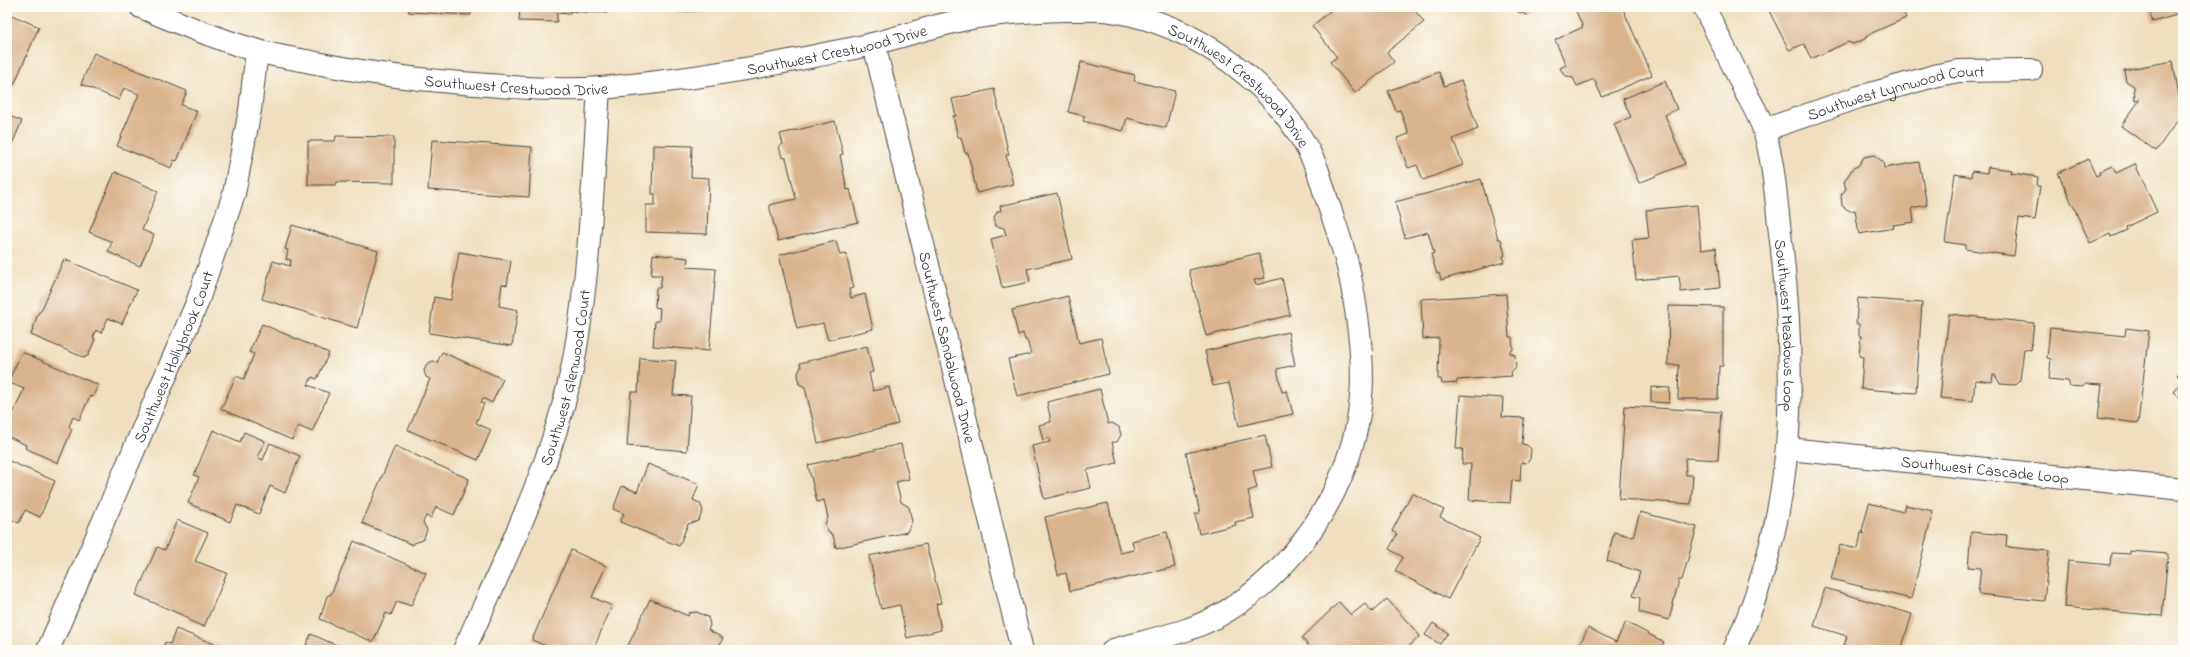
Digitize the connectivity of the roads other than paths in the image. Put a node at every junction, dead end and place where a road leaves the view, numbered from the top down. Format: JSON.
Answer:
{"nodes":[{"id":1,"x":141,"y":7,"type":"edge"},
{"id":2,"x":1704,"y":7,"type":"edge"},
{"id":3,"x":874,"y":44,"type":"junction"},
{"id":4,"x":257,"y":51,"type":"junction"},
{"id":5,"x":2031,"y":70,"type":"dead end"},
{"id":6,"x":599,"y":88,"type":"junction"},
{"id":7,"x":1764,"y":130,"type":"junction"},
{"id":8,"x":1788,"y":449,"type":"junction"},
{"id":9,"x":2183,"y":489,"type":"edge"},
{"id":10,"x":48,"y":650,"type":"edge"},
{"id":11,"x":464,"y":650,"type":"edge"},
{"id":12,"x":1022,"y":650,"type":"edge"},
{"id":13,"x":1113,"y":650,"type":"edge"},
{"id":14,"x":1734,"y":650,"type":"edge"}],
"edges":[{"from":1,"to":4,"type":"street","name":"Southwest Crestwood Drive"},
{"from":2,"to":7,"type":"street","name":"Southwest Meadows Loop"},
{"from":3,"to":6,"type":"street","name":"Southwest Crestwood Drive"},
{"from":3,"to":12,"type":"street","name":"Southwest Sandalwood Drive"},
{"from":3,"to":13,"type":"street","name":"Southwest Crestwood Drive"},
{"from":4,"to":6,"type":"street","name":"Southwest Crestwood Drive"},
{"from":4,"to":10,"type":"street","name":"Southwest Hollybrook Court"},
{"from":5,"to":7,"type":"street","name":"Southwest Lynnwood Court"},
{"from":6,"to":11,"type":"street","name":"Southwest Glenwood Court"},
{"from":7,"to":8,"type":"street","name":"Southwest Meadows Loop"},
{"from":8,"to":9,"type":"street","name":"Southwest Cascade Loop"},
{"from":8,"to":14,"type":"street","name":"Southwest Meadows Loop"}]}
